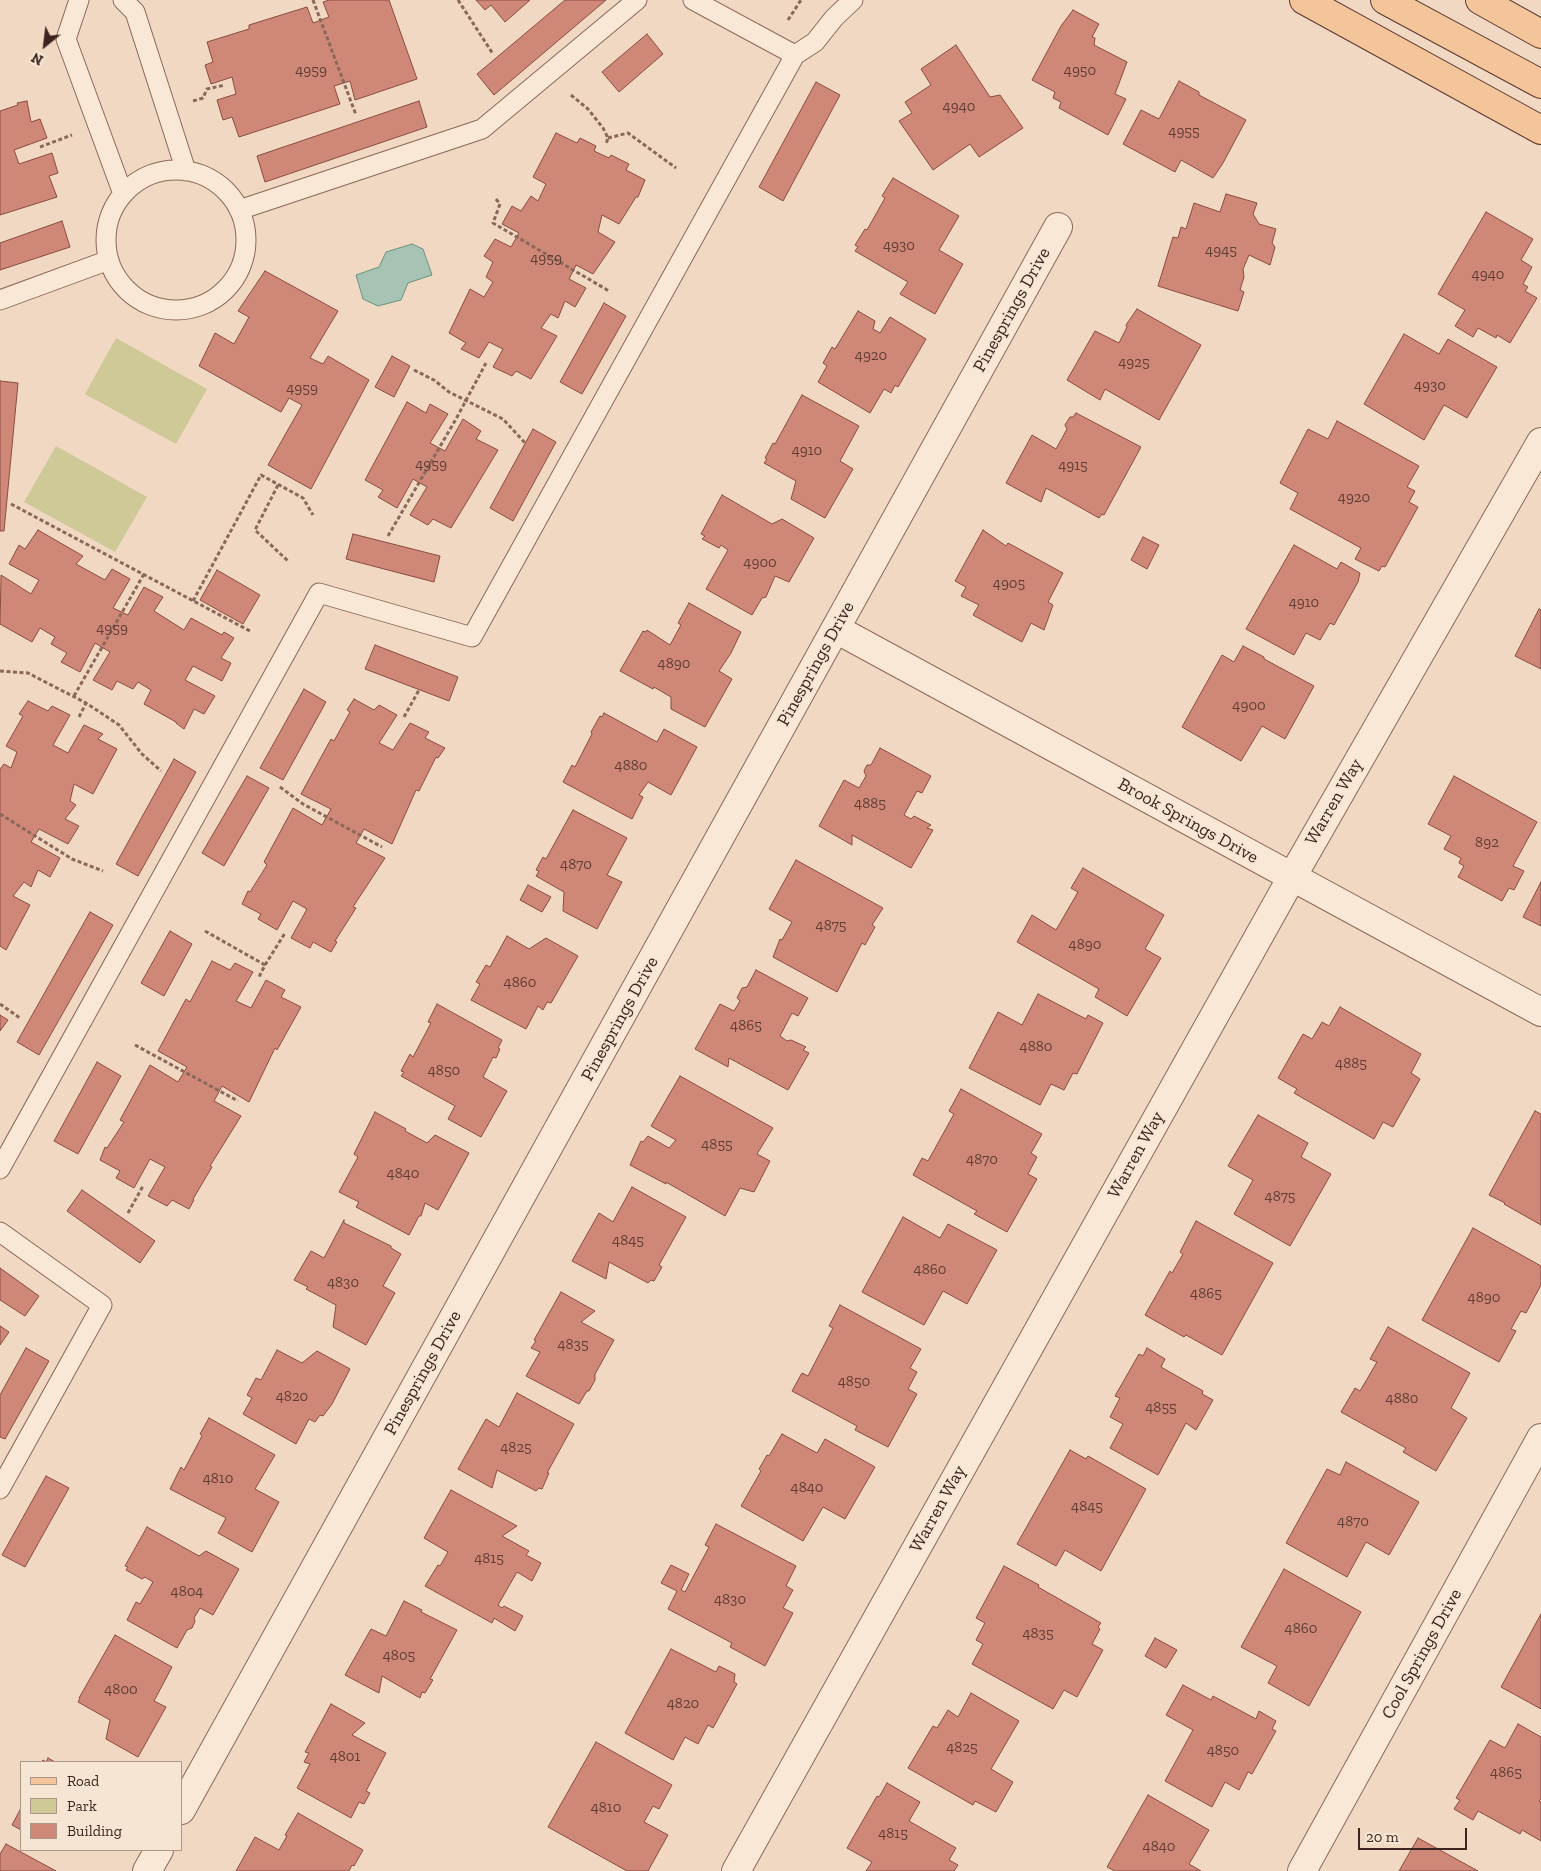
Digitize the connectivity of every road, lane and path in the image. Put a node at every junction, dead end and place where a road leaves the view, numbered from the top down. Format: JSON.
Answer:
{"nodes":[{"id":1,"x":79,"y":0,"type":"edge"},
{"id":2,"x":123,"y":0,"type":"edge"},
{"id":3,"x":313,"y":0,"type":"edge"},
{"id":4,"x":458,"y":0,"type":"edge"},
{"id":5,"x":637,"y":0,"type":"edge"},
{"id":6,"x":693,"y":0,"type":"edge"},
{"id":7,"x":800,"y":0,"type":"edge"},
{"id":8,"x":853,"y":0,"type":"edge"},
{"id":9,"x":1304,"y":0,"type":"edge"},
{"id":10,"x":1385,"y":0,"type":"edge"},
{"id":11,"x":1480,"y":0,"type":"edge"},
{"id":12,"x":784,"y":25,"type":"dead end"},
{"id":13,"x":1541,"y":34,"type":"edge"},
{"id":14,"x":493,"y":54,"type":"dead end"},
{"id":15,"x":794,"y":55,"type":"junction"},
{"id":16,"x":1541,"y":84,"type":"edge"},
{"id":17,"x":226,"y":86,"type":"dead end"},
{"id":18,"x":570,"y":95,"type":"dead end"},
{"id":19,"x":193,"y":101,"type":"dead end"},
{"id":20,"x":356,"y":116,"type":"dead end"},
{"id":21,"x":1541,"y":130,"type":"edge"},
{"id":22,"x":75,"y":134,"type":"dead end"},
{"id":23,"x":608,"y":138,"type":"junction"},
{"id":24,"x":606,"y":144,"type":"dead end"},
{"id":25,"x":40,"y":147,"type":"dead end"},
{"id":26,"x":676,"y":168,"type":"dead end"},
{"id":27,"x":186,"y":171,"type":"junction"},
{"id":28,"x":123,"y":194,"type":"junction"},
{"id":29,"x":496,"y":199,"type":"dead end"},
{"id":30,"x":240,"y":210,"type":"junction"},
{"id":31,"x":1058,"y":227,"type":"dead end"},
{"id":32,"x":109,"y":260,"type":"junction"},
{"id":33,"x":609,"y":291,"type":"dead end"},
{"id":34,"x":0,"y":300,"type":"edge"},
{"id":35,"x":486,"y":363,"type":"dead end"},
{"id":36,"x":414,"y":370,"type":"dead end"},
{"id":37,"x":465,"y":400,"type":"junction"},
{"id":38,"x":1541,"y":442,"type":"edge"},
{"id":39,"x":526,"y":444,"type":"dead end"},
{"id":40,"x":1534,"y":470,"type":"edge"},
{"id":41,"x":278,"y":485,"type":"junction"},
{"id":42,"x":11,"y":504,"type":"dead end"},
{"id":43,"x":313,"y":515,"type":"dead end"},
{"id":44,"x":388,"y":536,"type":"dead end"},
{"id":45,"x":288,"y":561,"type":"dead end"},
{"id":46,"x":144,"y":574,"type":"junction"},
{"id":47,"x":193,"y":601,"type":"junction"},
{"id":48,"x":836,"y":629,"type":"junction"},
{"id":49,"x":250,"y":631,"type":"dead end"},
{"id":50,"x":0,"y":671,"type":"edge"},
{"id":51,"x":419,"y":690,"type":"dead end"},
{"id":52,"x":74,"y":696,"type":"junction"},
{"id":53,"x":86,"y":703,"type":"junction"},
{"id":54,"x":404,"y":717,"type":"dead end"},
{"id":55,"x":78,"y":718,"type":"dead end"},
{"id":56,"x":161,"y":771,"type":"dead end"},
{"id":57,"x":280,"y":787,"type":"dead end"},
{"id":58,"x":0,"y":814,"type":"edge"},
{"id":59,"x":382,"y":847,"type":"dead end"},
{"id":60,"x":103,"y":871,"type":"dead end"},
{"id":61,"x":1292,"y":877,"type":"junction"},
{"id":62,"x":205,"y":931,"type":"dead end"},
{"id":63,"x":285,"y":933,"type":"dead end"},
{"id":64,"x":266,"y":965,"type":"junction"},
{"id":65,"x":259,"y":977,"type":"dead end"},
{"id":66,"x":0,"y":1004,"type":"edge"},
{"id":67,"x":1541,"y":1012,"type":"edge"},
{"id":68,"x":20,"y":1018,"type":"dead end"},
{"id":69,"x":135,"y":1045,"type":"dead end"},
{"id":70,"x":238,"y":1101,"type":"dead end"},
{"id":71,"x":0,"y":1169,"type":"edge"},
{"id":72,"x":143,"y":1186,"type":"dead end"},
{"id":73,"x":128,"y":1213,"type":"dead end"},
{"id":74,"x":0,"y":1232,"type":"edge"},
{"id":75,"x":1541,"y":1438,"type":"edge"},
{"id":76,"x":0,"y":1489,"type":"edge"},
{"id":77,"x":182,"y":1808,"type":"edge"},
{"id":78,"x":158,"y":1851,"type":"edge"},
{"id":79,"x":148,"y":1871,"type":"edge"},
{"id":80,"x":736,"y":1871,"type":"edge"},
{"id":81,"x":1302,"y":1871,"type":"edge"}],
"edges":[{"from":1,"to":28,"type":"lane"},
{"from":2,"to":27,"type":"lane"},
{"from":3,"to":20,"type":"path"},
{"from":4,"to":14,"type":"path"},
{"from":5,"to":30,"type":"lane"},
{"from":6,"to":15,"type":"lane"},
{"from":7,"to":12,"type":"path"},
{"from":8,"to":15,"type":"lane"},
{"from":9,"to":21,"type":"main road"},
{"from":10,"to":16,"type":"main road"},
{"from":11,"to":13,"type":"main road"},
{"from":15,"to":71,"type":"lane"},
{"from":17,"to":19,"type":"path"},
{"from":18,"to":23,"type":"path"},
{"from":22,"to":25,"type":"path"},
{"from":23,"to":24,"type":"path"},
{"from":23,"to":26,"type":"path"},
{"from":27,"to":28,"type":"lane"},
{"from":27,"to":30,"type":"lane"},
{"from":28,"to":32,"type":"lane"},
{"from":29,"to":33,"type":"path"},
{"from":30,"to":32,"type":"lane"},
{"from":31,"to":48,"type":"street","name":"Pinesprings Drive"},
{"from":32,"to":34,"type":"lane"},
{"from":35,"to":37,"type":"path"},
{"from":36,"to":37,"type":"path"},
{"from":37,"to":39,"type":"path"},
{"from":37,"to":44,"type":"path"},
{"from":38,"to":40,"type":"street","name":"Warren Way"},
{"from":40,"to":61,"type":"street","name":"Warren Way"},
{"from":41,"to":43,"type":"path"},
{"from":41,"to":45,"type":"path"},
{"from":41,"to":47,"type":"path"},
{"from":42,"to":46,"type":"path"},
{"from":46,"to":47,"type":"path"},
{"from":46,"to":52,"type":"path"},
{"from":47,"to":49,"type":"path"},
{"from":48,"to":61,"type":"street","name":"Brook Springs Drive"},
{"from":48,"to":77,"type":"street","name":"Pinesprings Drive"},
{"from":50,"to":52,"type":"path"},
{"from":51,"to":54,"type":"path"},
{"from":52,"to":53,"type":"path"},
{"from":53,"to":55,"type":"path"},
{"from":53,"to":56,"type":"path"},
{"from":57,"to":59,"type":"path"},
{"from":58,"to":60,"type":"path"},
{"from":61,"to":67,"type":"street","name":"Brook Springs Drive"},
{"from":61,"to":80,"type":"street","name":"Warren Way"},
{"from":62,"to":64,"type":"path"},
{"from":63,"to":64,"type":"path"},
{"from":64,"to":65,"type":"path"},
{"from":66,"to":68,"type":"path"},
{"from":69,"to":70,"type":"path"},
{"from":72,"to":73,"type":"path"},
{"from":74,"to":76,"type":"lane"},
{"from":75,"to":81,"type":"street","name":"Cool Springs Drive"},
{"from":78,"to":79,"type":"street"}]}
